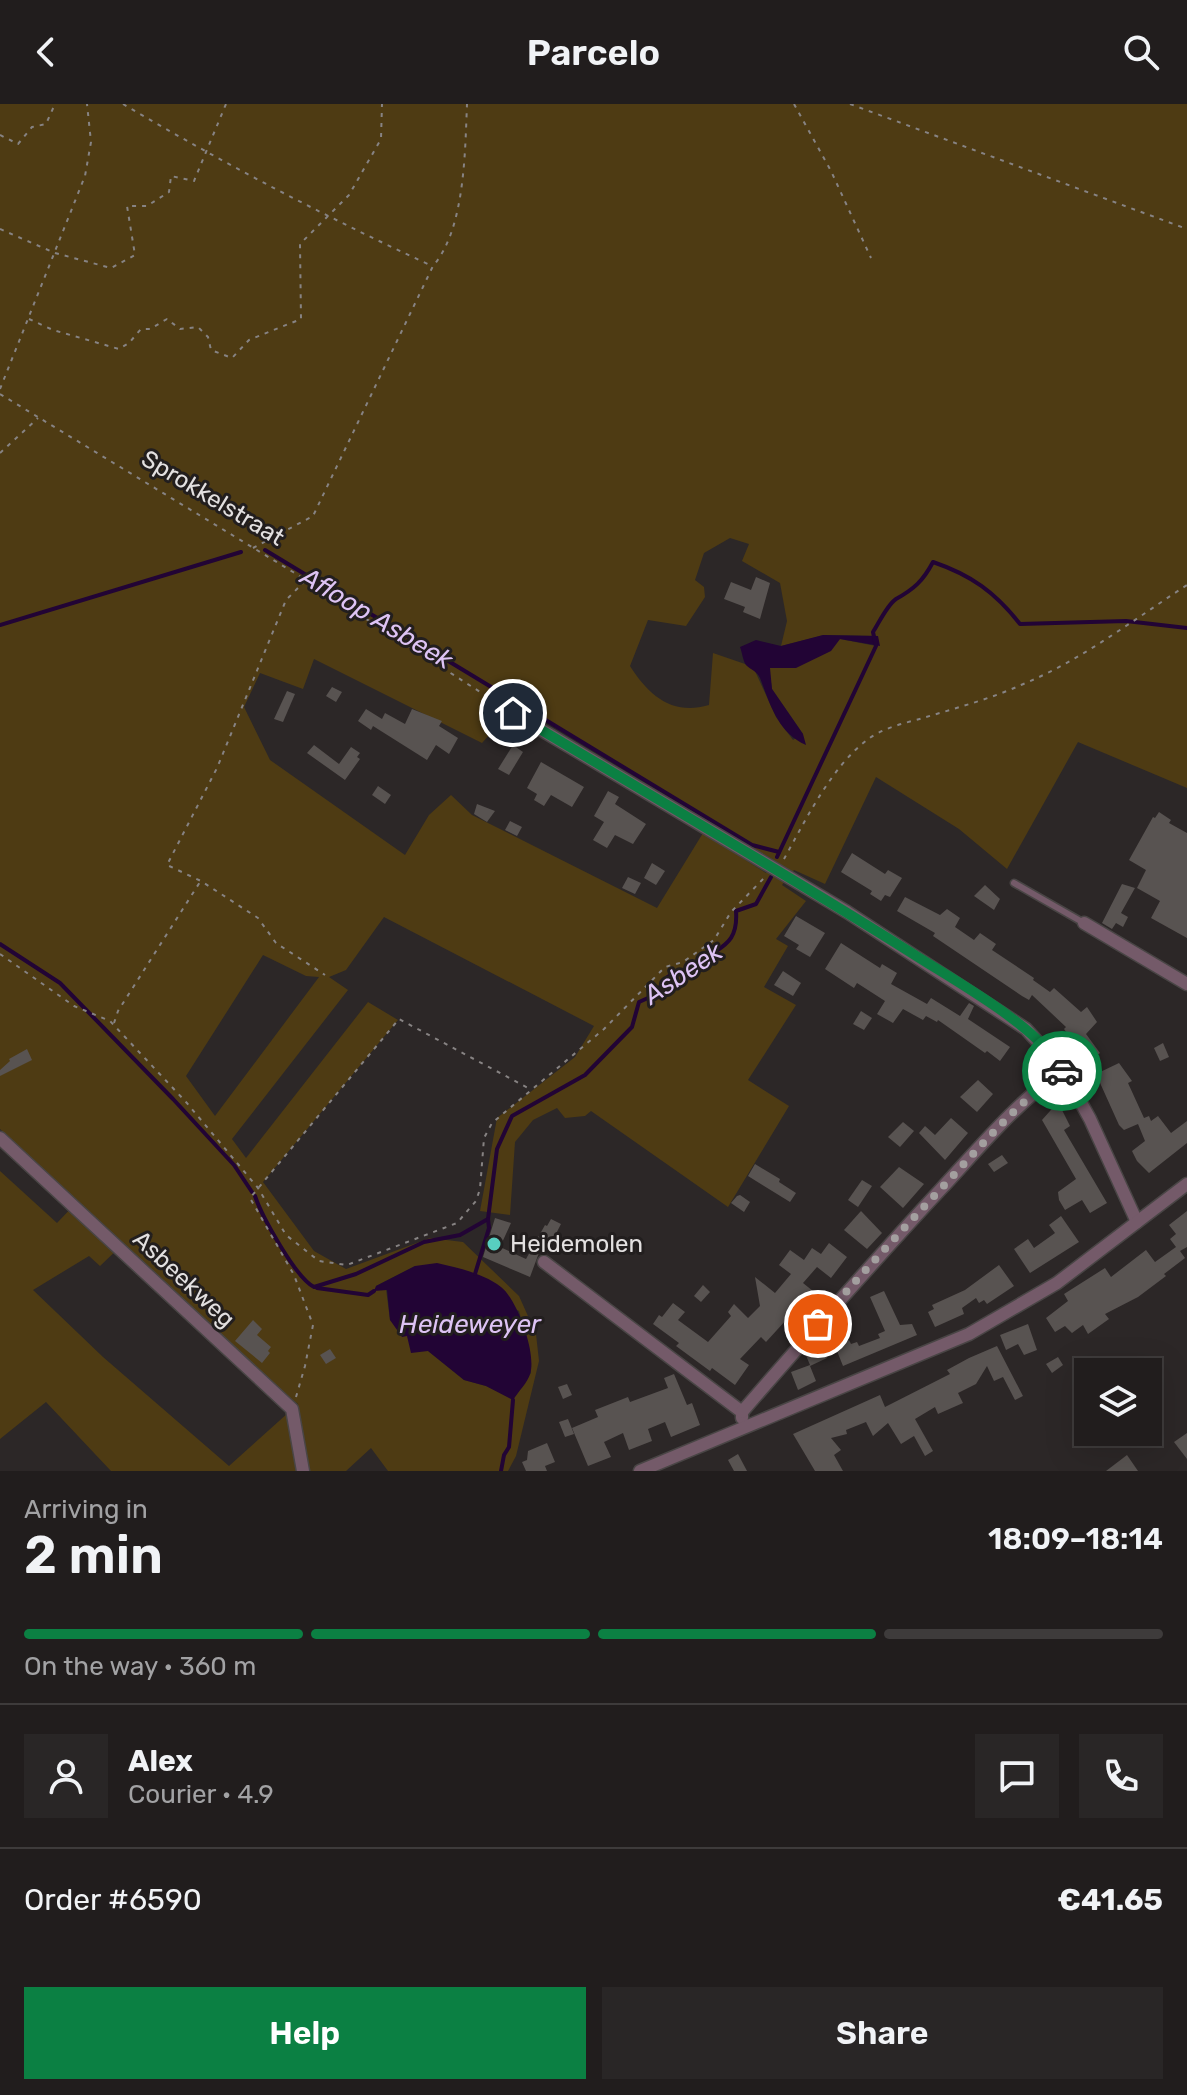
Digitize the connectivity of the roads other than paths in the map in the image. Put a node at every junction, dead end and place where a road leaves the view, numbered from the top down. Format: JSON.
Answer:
{"nodes":[{"id":1,"x":513,"y":713,"type":"road end"},
{"id":2,"x":1014,"y":883,"type":"dead end"},
{"id":3,"x":1084,"y":923,"type":"joint"},
{"id":4,"x":1187,"y":984,"type":"edge"},
{"id":5,"x":1063,"y":1070,"type":"junction"},
{"id":6,"x":0,"y":1138,"type":"edge"},
{"id":7,"x":1187,"y":1184,"type":"edge"},
{"id":8,"x":1137,"y":1222,"type":"junction"},
{"id":9,"x":544,"y":1262,"type":"dead end"},
{"id":10,"x":742,"y":1412,"type":"junction"},
{"id":11,"x":744,"y":1429,"type":"junction"},
{"id":12,"x":303,"y":1471,"type":"edge"},
{"id":13,"x":640,"y":1471,"type":"edge"}],
"edges":[{"from":1,"to":5,"type":"street"},
{"from":2,"to":3,"type":"lane"},
{"from":3,"to":4,"type":"street"},
{"from":5,"to":8,"type":"street"},
{"from":5,"to":10,"type":"street"},
{"from":6,"to":12,"type":"street","name":"Asbeekweg"},
{"from":7,"to":8,"type":"street"},
{"from":8,"to":11,"type":"street"},
{"from":9,"to":10,"type":"street"},
{"from":10,"to":11,"type":"street"},
{"from":11,"to":13,"type":"street"}]}
